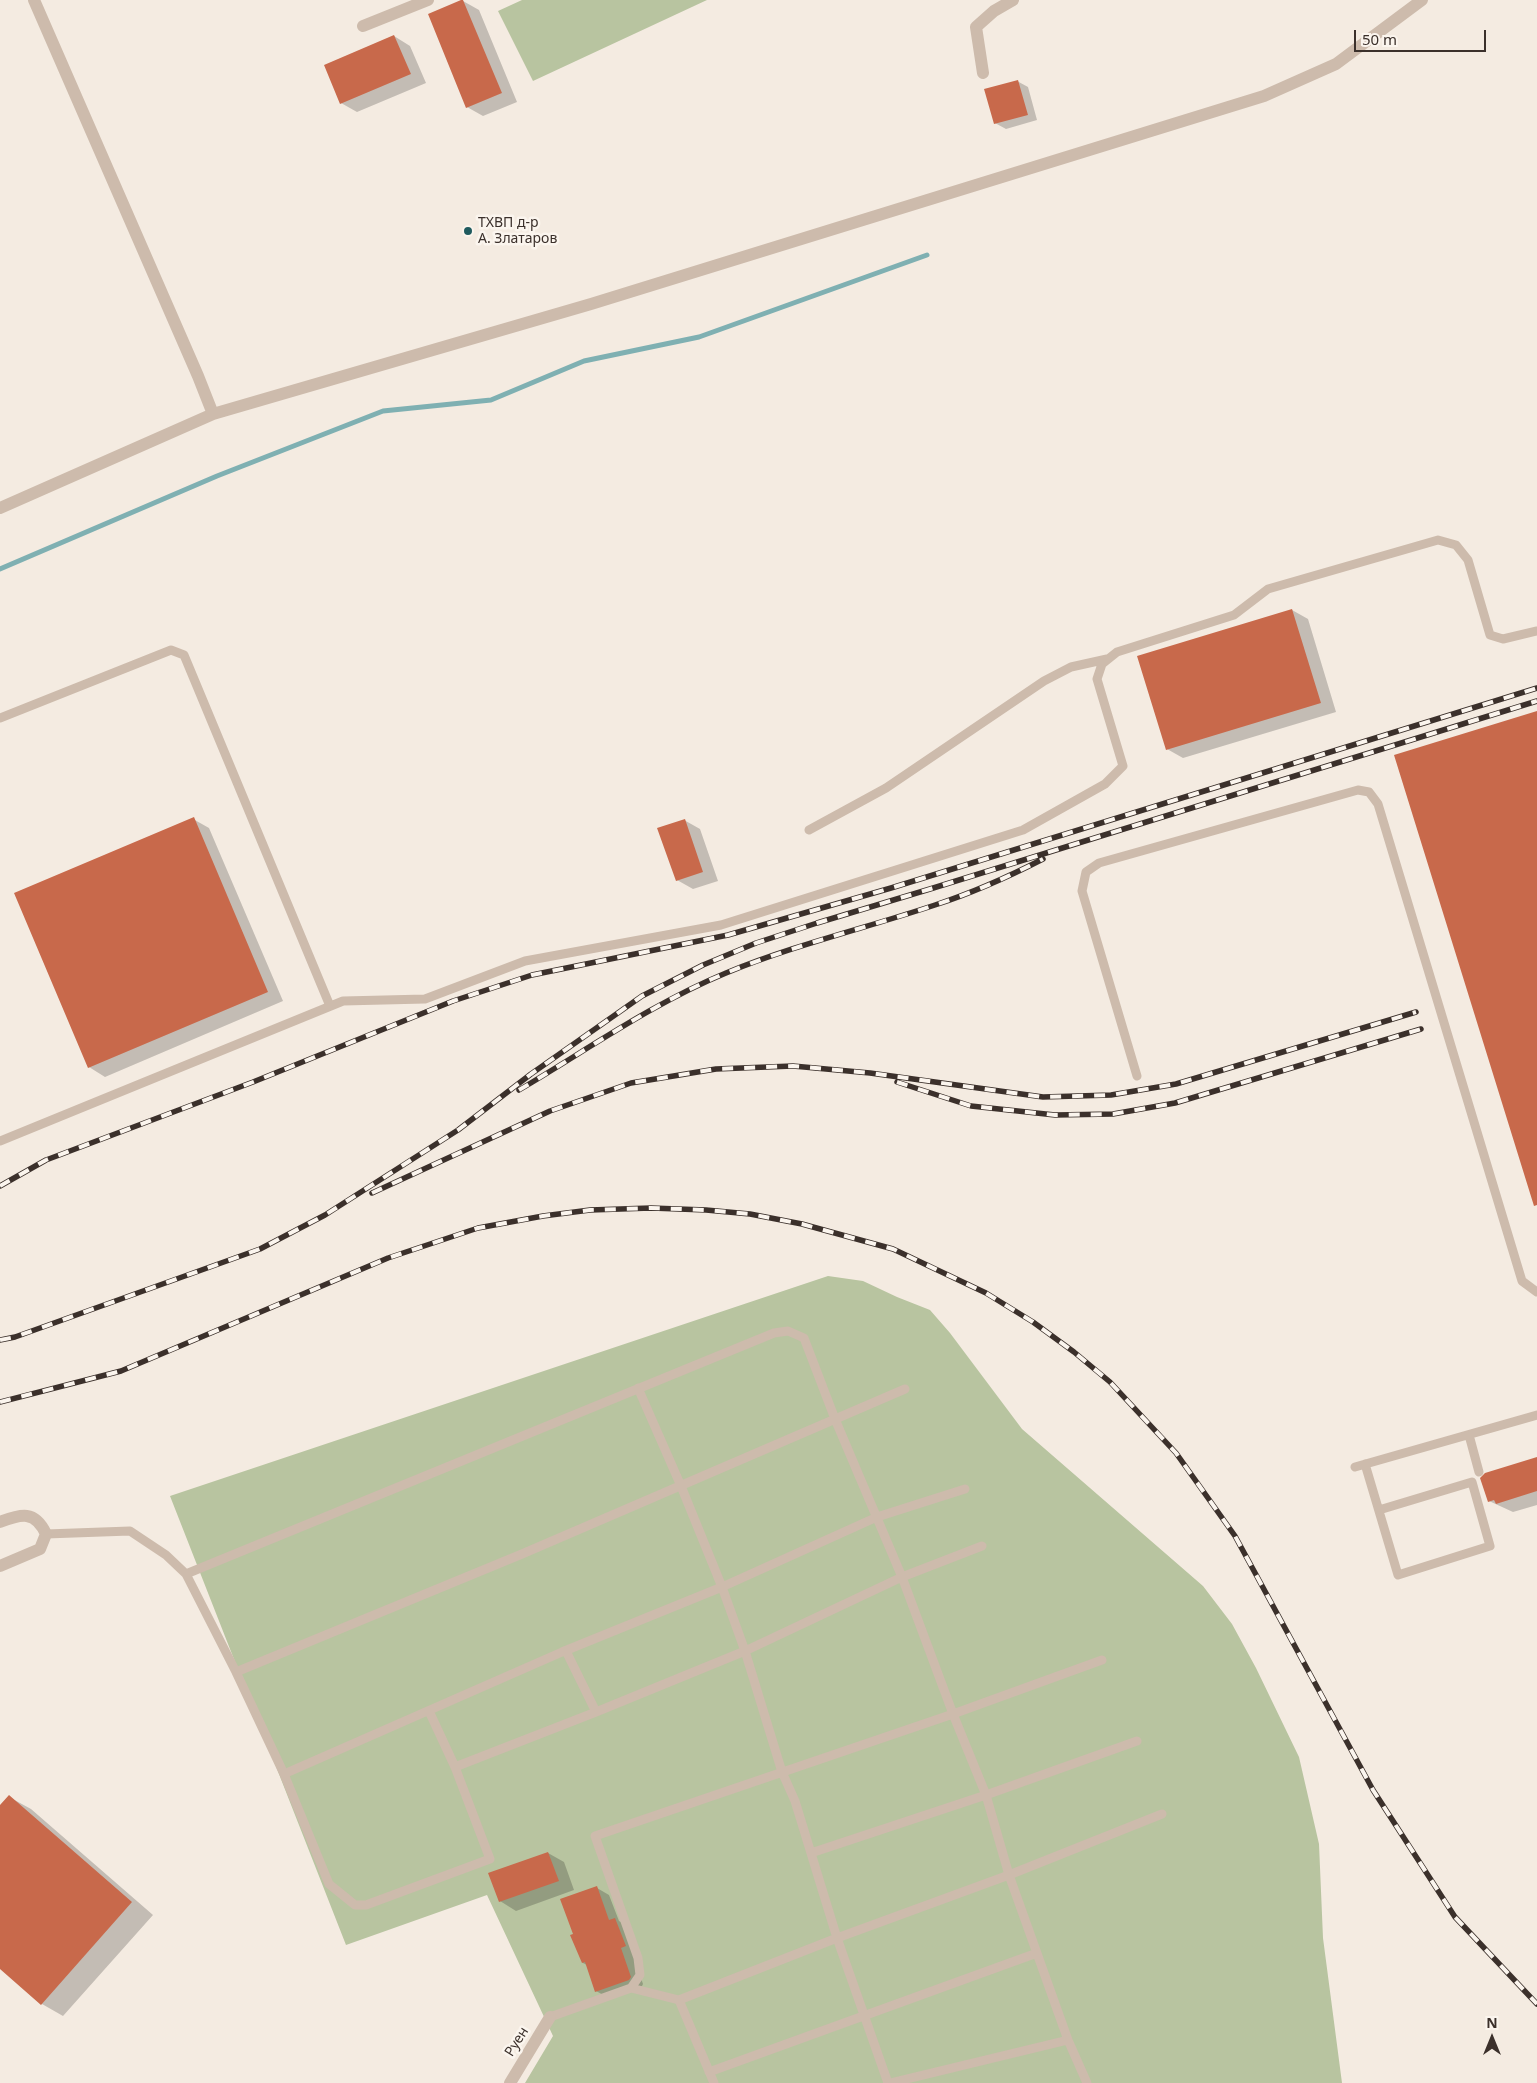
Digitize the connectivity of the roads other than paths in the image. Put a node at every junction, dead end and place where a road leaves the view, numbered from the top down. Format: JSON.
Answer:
{"nodes":[{"id":1,"x":34,"y":0,"type":"edge"},
{"id":2,"x":428,"y":0,"type":"edge"},
{"id":3,"x":1012,"y":0,"type":"edge"},
{"id":4,"x":1422,"y":0,"type":"edge"},
{"id":5,"x":363,"y":26,"type":"dead end"},
{"id":6,"x":983,"y":73,"type":"dead end"},
{"id":7,"x":213,"y":414,"type":"junction"},
{"id":8,"x":0,"y":508,"type":"edge"},
{"id":9,"x":1537,"y":630,"type":"edge"},
{"id":10,"x":1109,"y":658,"type":"junction"},
{"id":11,"x":0,"y":718,"type":"edge"},
{"id":12,"x":809,"y":830,"type":"dead end"},
{"id":13,"x":330,"y":1006,"type":"junction"},
{"id":14,"x":1137,"y":1076,"type":"dead end"},
{"id":15,"x":0,"y":1141,"type":"edge"},
{"id":16,"x":1537,"y":1292,"type":"edge"},
{"id":17,"x":638,"y":1388,"type":"junction"},
{"id":18,"x":905,"y":1390,"type":"dead end"},
{"id":19,"x":1537,"y":1415,"type":"edge"},
{"id":20,"x":835,"y":1420,"type":"junction"},
{"id":21,"x":1469,"y":1435,"type":"junction"},
{"id":22,"x":1365,"y":1464,"type":"junction"},
{"id":23,"x":1355,"y":1467,"type":"dead end"},
{"id":24,"x":1479,"y":1472,"type":"dead end"},
{"id":25,"x":681,"y":1486,"type":"junction"},
{"id":26,"x":965,"y":1489,"type":"dead end"},
{"id":27,"x":1379,"y":1510,"type":"junction"},
{"id":28,"x":877,"y":1517,"type":"junction"},
{"id":29,"x":0,"y":1522,"type":"edge"},
{"id":30,"x":46,"y":1534,"type":"junction"},
{"id":31,"x":982,"y":1546,"type":"dead end"},
{"id":32,"x":0,"y":1566,"type":"edge"},
{"id":33,"x":186,"y":1574,"type":"junction"},
{"id":34,"x":902,"y":1577,"type":"junction"},
{"id":35,"x":722,"y":1587,"type":"junction"},
{"id":36,"x":566,"y":1651,"type":"junction"},
{"id":37,"x":745,"y":1651,"type":"junction"},
{"id":38,"x":1102,"y":1660,"type":"dead end"},
{"id":39,"x":236,"y":1672,"type":"junction"},
{"id":40,"x":429,"y":1711,"type":"junction"},
{"id":41,"x":596,"y":1712,"type":"junction"},
{"id":42,"x":953,"y":1714,"type":"junction"},
{"id":43,"x":1137,"y":1741,"type":"dead end"},
{"id":44,"x":455,"y":1766,"type":"junction"},
{"id":45,"x":782,"y":1772,"type":"junction"},
{"id":46,"x":284,"y":1774,"type":"junction"},
{"id":47,"x":986,"y":1795,"type":"junction"},
{"id":48,"x":1162,"y":1814,"type":"dead end"},
{"id":49,"x":811,"y":1853,"type":"junction"},
{"id":50,"x":1009,"y":1875,"type":"junction"},
{"id":51,"x":837,"y":1938,"type":"junction"},
{"id":52,"x":1037,"y":1953,"type":"junction"},
{"id":53,"x":631,"y":1988,"type":"junction"},
{"id":54,"x":679,"y":2000,"type":"junction"},
{"id":55,"x":864,"y":2015,"type":"junction"},
{"id":56,"x":550,"y":2017,"type":"joint"},
{"id":57,"x":1068,"y":2040,"type":"junction"},
{"id":58,"x":709,"y":2072,"type":"junction"},
{"id":59,"x":510,"y":2083,"type":"edge"},
{"id":60,"x":714,"y":2083,"type":"edge"},
{"id":61,"x":889,"y":2083,"type":"edge"},
{"id":62,"x":1087,"y":2083,"type":"edge"}],
"edges":[{"from":1,"to":7,"type":"street"},
{"from":2,"to":5,"type":"street"},
{"from":3,"to":6,"type":"street"},
{"from":4,"to":7,"type":"street"},
{"from":7,"to":8,"type":"street"},
{"from":9,"to":10,"type":"lane"},
{"from":10,"to":12,"type":"lane"},
{"from":10,"to":13,"type":"lane"},
{"from":11,"to":13,"type":"lane"},
{"from":13,"to":15,"type":"lane"},
{"from":14,"to":16,"type":"lane"},
{"from":17,"to":20,"type":"lane"},
{"from":17,"to":25,"type":"lane"},
{"from":17,"to":33,"type":"lane"},
{"from":18,"to":20,"type":"lane"},
{"from":19,"to":21,"type":"lane"},
{"from":20,"to":25,"type":"lane"},
{"from":20,"to":28,"type":"lane"},
{"from":21,"to":22,"type":"lane"},
{"from":21,"to":24,"type":"lane"},
{"from":22,"to":23,"type":"lane"},
{"from":22,"to":27,"type":"lane"},
{"from":25,"to":35,"type":"lane"},
{"from":25,"to":39,"type":"lane"},
{"from":26,"to":28,"type":"lane"},
{"from":27,"to":27,"type":"lane"},
{"from":28,"to":34,"type":"lane"},
{"from":28,"to":35,"type":"lane"},
{"from":29,"to":30,"type":"street"},
{"from":30,"to":32,"type":"street"},
{"from":30,"to":33,"type":"lane"},
{"from":31,"to":34,"type":"lane"},
{"from":33,"to":39,"type":"lane"},
{"from":34,"to":37,"type":"lane"},
{"from":34,"to":42,"type":"lane"},
{"from":35,"to":36,"type":"lane"},
{"from":35,"to":37,"type":"lane"},
{"from":36,"to":40,"type":"lane"},
{"from":36,"to":41,"type":"lane"},
{"from":37,"to":41,"type":"lane"},
{"from":37,"to":45,"type":"lane"},
{"from":38,"to":42,"type":"lane"},
{"from":39,"to":46,"type":"lane"},
{"from":40,"to":44,"type":"lane"},
{"from":40,"to":46,"type":"lane"},
{"from":41,"to":44,"type":"lane"},
{"from":42,"to":45,"type":"lane"},
{"from":42,"to":47,"type":"lane"},
{"from":43,"to":47,"type":"lane"},
{"from":44,"to":46,"type":"lane"},
{"from":45,"to":49,"type":"lane"},
{"from":45,"to":53,"type":"lane"},
{"from":47,"to":49,"type":"lane"},
{"from":47,"to":50,"type":"lane"},
{"from":48,"to":50,"type":"lane"},
{"from":49,"to":51,"type":"lane"},
{"from":50,"to":51,"type":"lane"},
{"from":50,"to":52,"type":"lane"},
{"from":51,"to":54,"type":"lane"},
{"from":51,"to":55,"type":"lane"},
{"from":52,"to":55,"type":"lane"},
{"from":52,"to":57,"type":"lane"},
{"from":53,"to":54,"type":"lane"},
{"from":53,"to":56,"type":"lane"},
{"from":54,"to":58,"type":"lane"},
{"from":55,"to":58,"type":"lane"},
{"from":55,"to":61,"type":"lane"},
{"from":56,"to":59,"type":"street","name":"Руен"},
{"from":57,"to":61,"type":"lane"},
{"from":57,"to":62,"type":"lane"},
{"from":58,"to":60,"type":"lane"}]}
